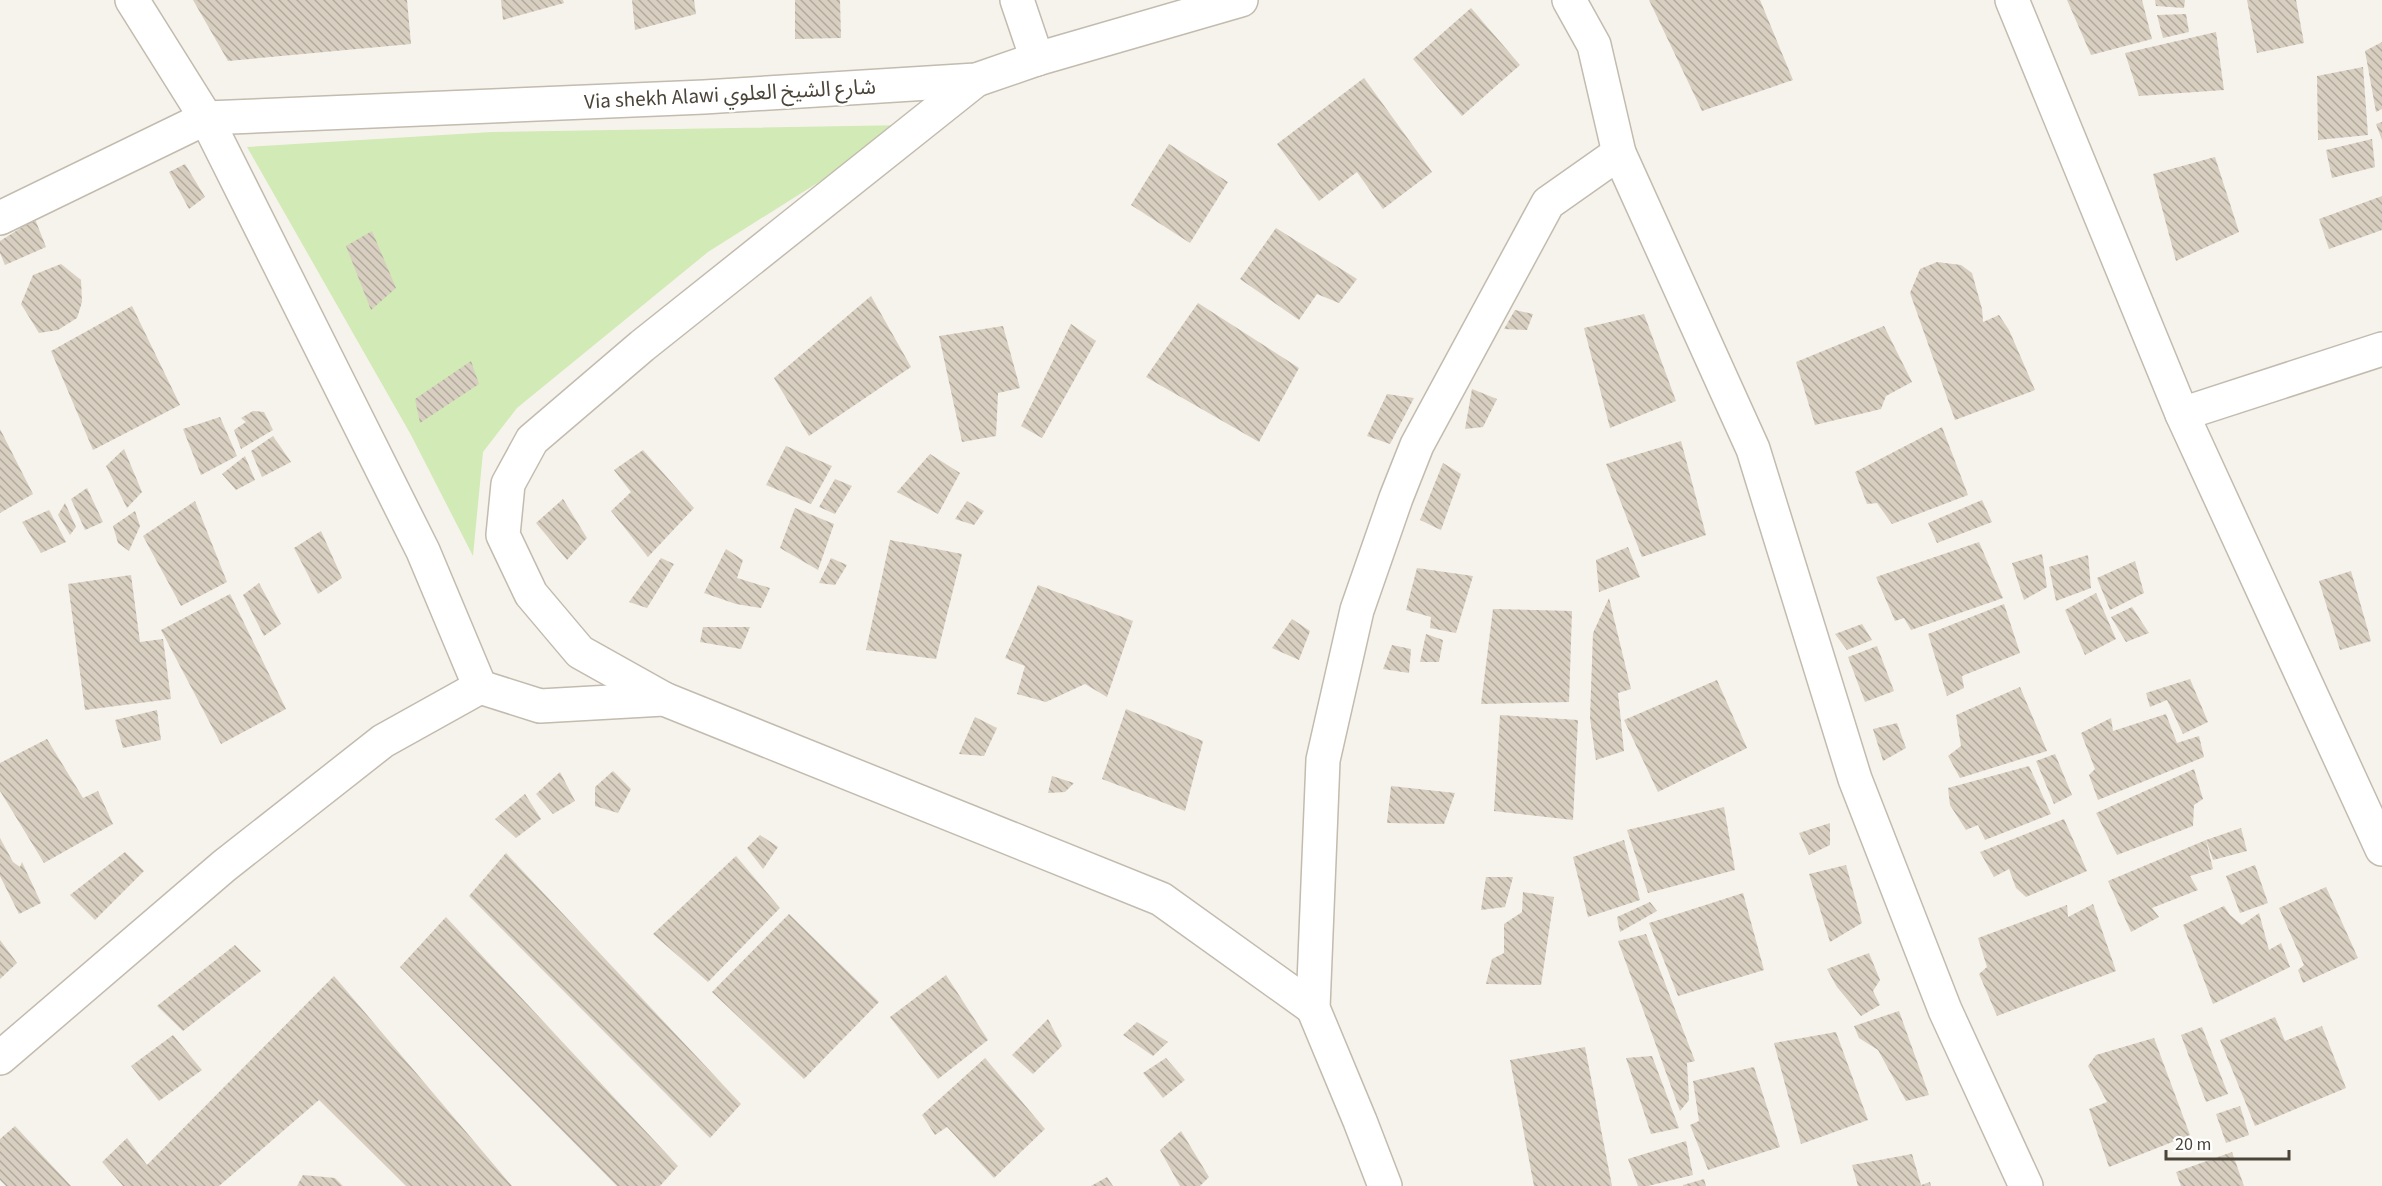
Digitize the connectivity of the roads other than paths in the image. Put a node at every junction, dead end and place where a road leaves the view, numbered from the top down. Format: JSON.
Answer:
{"nodes":[{"id":1,"x":132,"y":0,"type":"edge"},
{"id":2,"x":1017,"y":0,"type":"edge"},
{"id":3,"x":1242,"y":0,"type":"edge"},
{"id":4,"x":1569,"y":0,"type":"edge"},
{"id":5,"x":2012,"y":0,"type":"edge"},
{"id":6,"x":1037,"y":59,"type":"junction"},
{"id":7,"x":976,"y":80,"type":"junction"},
{"id":8,"x":207,"y":118,"type":"junction"},
{"id":9,"x":1619,"y":153,"type":"junction"},
{"id":10,"x":0,"y":218,"type":"edge"},
{"id":11,"x":2382,"y":349,"type":"edge"},
{"id":12,"x":2182,"y":414,"type":"junction"},
{"id":13,"x":480,"y":687,"type":"junction"},
{"id":14,"x":664,"y":699,"type":"junction"},
{"id":15,"x":2382,"y":849,"type":"edge"},
{"id":16,"x":1313,"y":1008,"type":"junction"},
{"id":17,"x":0,"y":1058,"type":"edge"},
{"id":18,"x":1385,"y":1186,"type":"edge"},
{"id":19,"x":2026,"y":1186,"type":"edge"}],
"edges":[{"from":1,"to":8,"type":"street"},
{"from":2,"to":6,"type":"street"},
{"from":3,"to":6,"type":"street","name":"Via shekh Alawi شارع الشيخ العلوي"},
{"from":4,"to":9,"type":"street"},
{"from":5,"to":12,"type":"street"},
{"from":6,"to":7,"type":"street","name":"Via shekh Alawi شارع الشيخ العلوي"},
{"from":7,"to":8,"type":"street","name":"Via shekh Alawi شارع الشيخ العلوي"},
{"from":7,"to":14,"type":"street"},
{"from":8,"to":10,"type":"street"},
{"from":8,"to":13,"type":"street"},
{"from":9,"to":16,"type":"street"},
{"from":9,"to":19,"type":"street"},
{"from":11,"to":12,"type":"street"},
{"from":12,"to":15,"type":"street"},
{"from":13,"to":14,"type":"street"},
{"from":13,"to":17,"type":"street"},
{"from":14,"to":16,"type":"street"},
{"from":16,"to":18,"type":"street"}]}
